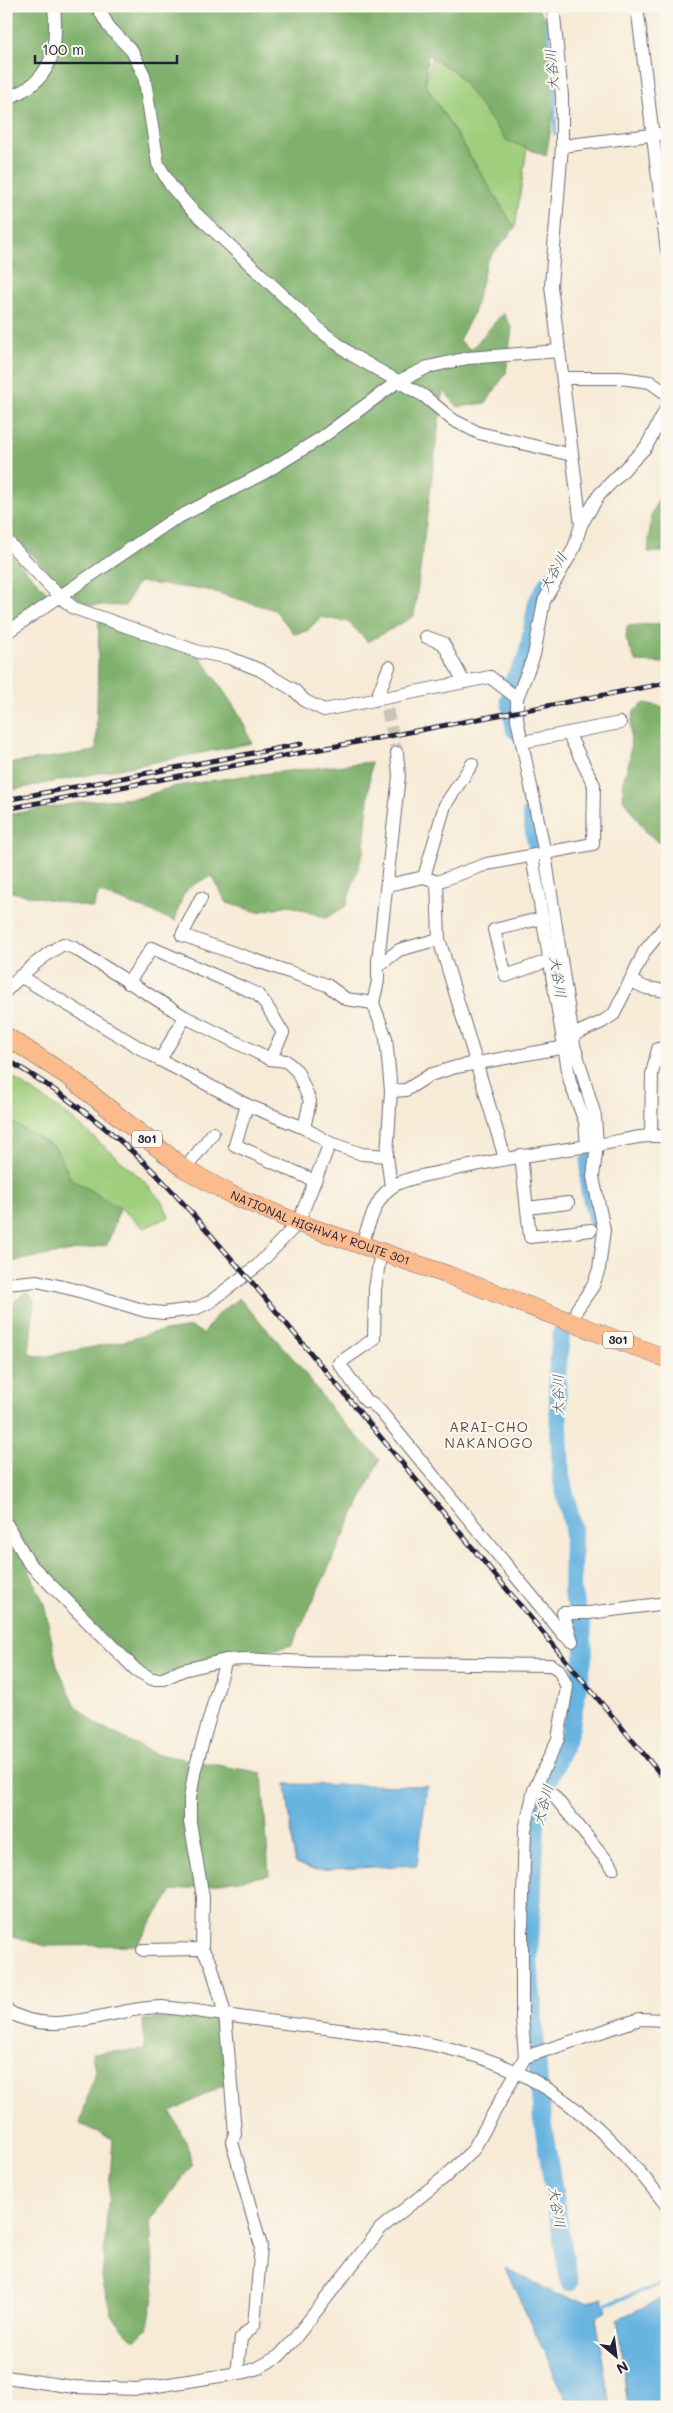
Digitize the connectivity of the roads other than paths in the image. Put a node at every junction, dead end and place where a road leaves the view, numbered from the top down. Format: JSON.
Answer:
{"nodes":[{"id":1,"x":54,"y":6,"type":"edge"},
{"id":2,"x":96,"y":6,"type":"edge"},
{"id":3,"x":553,"y":6,"type":"edge"},
{"id":4,"x":637,"y":6,"type":"edge"},
{"id":5,"x":6,"y":98,"type":"edge"},
{"id":6,"x":667,"y":133,"type":"edge"},
{"id":7,"x":652,"y":134,"type":"junction"},
{"id":8,"x":562,"y":146,"type":"junction"},
{"id":9,"x":667,"y":251,"type":"edge"},
{"id":10,"x":559,"y":351,"type":"junction"},
{"id":11,"x":564,"y":378,"type":"junction"},
{"id":12,"x":397,"y":382,"type":"junction"},
{"id":13,"x":667,"y":394,"type":"edge"},
{"id":14,"x":667,"y":407,"type":"edge"},
{"id":15,"x":572,"y":455,"type":"junction"},
{"id":16,"x":581,"y":525,"type":"junction"},
{"id":17,"x":6,"y":540,"type":"edge"},
{"id":18,"x":60,"y":597,"type":"junction"},
{"id":19,"x":6,"y":633,"type":"edge"},
{"id":20,"x":426,"y":636,"type":"dead end"},
{"id":21,"x":389,"y":667,"type":"dead end"},
{"id":22,"x":464,"y":682,"type":"junction"},
{"id":23,"x":517,"y":698,"type":"junction"},
{"id":24,"x":383,"y":702,"type":"junction"},
{"id":25,"x":620,"y":724,"type":"dead end"},
{"id":26,"x":568,"y":733,"type":"junction"},
{"id":27,"x":523,"y":742,"type":"junction"},
{"id":28,"x":397,"y":753,"type":"tunnel mouth"},
{"id":29,"x":472,"y":764,"type":"dead end"},
{"id":30,"x":538,"y":855,"type":"junction"},
{"id":31,"x":424,"y":877,"type":"junction"},
{"id":32,"x":437,"y":882,"type":"junction"},
{"id":33,"x":388,"y":885,"type":"junction"},
{"id":34,"x":201,"y":898,"type":"dead end"},
{"id":35,"x":543,"y":918,"type":"junction"},
{"id":36,"x":667,"y":924,"type":"edge"},
{"id":37,"x":439,"y":939,"type":"junction"},
{"id":38,"x":550,"y":960,"type":"junction"},
{"id":39,"x":378,"y":966,"type":"junction"},
{"id":40,"x":20,"y":976,"type":"junction"},
{"id":41,"x":630,"y":981,"type":"junction"},
{"id":42,"x":128,"y":983,"type":"junction"},
{"id":43,"x":6,"y":991,"type":"edge"},
{"id":44,"x":667,"y":991,"type":"edge"},
{"id":45,"x":373,"y":1004,"type":"junction"},
{"id":46,"x":185,"y":1017,"type":"junction"},
{"id":47,"x":6,"y":1036,"type":"edge"},
{"id":48,"x":570,"y":1042,"type":"junction"},
{"id":49,"x":667,"y":1048,"type":"edge"},
{"id":50,"x":270,"y":1059,"type":"junction"},
{"id":51,"x":160,"y":1060,"type":"junction"},
{"id":52,"x":477,"y":1062,"type":"junction"},
{"id":53,"x":391,"y":1091,"type":"junction"},
{"id":54,"x":247,"y":1105,"type":"junction"},
{"id":55,"x":304,"y":1128,"type":"junction"},
{"id":56,"x":213,"y":1133,"type":"dead end"},
{"id":57,"x":651,"y":1135,"type":"junction"},
{"id":58,"x":667,"y":1137,"type":"edge"},
{"id":59,"x":330,"y":1143,"type":"junction"},
{"id":60,"x":592,"y":1146,"type":"junction"},
{"id":61,"x":521,"y":1155,"type":"junction"},
{"id":62,"x":387,"y":1156,"type":"junction"},
{"id":63,"x":505,"y":1158,"type":"junction"},
{"id":64,"x":185,"y":1169,"type":"junction"},
{"id":65,"x":315,"y":1181,"type":"junction"},
{"id":66,"x":392,"y":1187,"type":"junction"},
{"id":67,"x":568,"y":1204,"type":"dead end"},
{"id":68,"x":527,"y":1208,"type":"junction"},
{"id":69,"x":298,"y":1223,"type":"junction"},
{"id":70,"x":591,"y":1230,"type":"dead end"},
{"id":71,"x":362,"y":1244,"type":"junction"},
{"id":72,"x":381,"y":1250,"type":"junction"},
{"id":73,"x":6,"y":1284,"type":"edge"},
{"id":74,"x":567,"y":1320,"type":"junction"},
{"id":75,"x":667,"y":1359,"type":"edge"},
{"id":76,"x":6,"y":1523,"type":"edge"},
{"id":77,"x":667,"y":1603,"type":"edge"},
{"id":78,"x":226,"y":1660,"type":"junction"},
{"id":79,"x":534,"y":1790,"type":"junction"},
{"id":80,"x":613,"y":1868,"type":"dead end"},
{"id":81,"x":202,"y":1949,"type":"junction"},
{"id":82,"x":143,"y":1950,"type":"dead end"},
{"id":83,"x":6,"y":2010,"type":"edge"},
{"id":84,"x":225,"y":2014,"type":"junction"},
{"id":85,"x":667,"y":2020,"type":"edge"},
{"id":86,"x":525,"y":2057,"type":"junction"},
{"id":87,"x":517,"y":2074,"type":"junction"},
{"id":88,"x":667,"y":2206,"type":"edge"},
{"id":89,"x":236,"y":2374,"type":"junction"},
{"id":90,"x":6,"y":2378,"type":"edge"}],
"edges":[{"from":1,"to":5,"type":"street"},
{"from":2,"to":12,"type":"street"},
{"from":3,"to":8,"type":"street"},
{"from":4,"to":7,"type":"street"},
{"from":6,"to":7,"type":"street"},
{"from":7,"to":8,"type":"street"},
{"from":7,"to":9,"type":"street"},
{"from":8,"to":10,"type":"street"},
{"from":10,"to":11,"type":"street"},
{"from":10,"to":12,"type":"street"},
{"from":11,"to":13,"type":"street"},
{"from":11,"to":15,"type":"street"},
{"from":12,"to":15,"type":"street"},
{"from":12,"to":18,"type":"street"},
{"from":14,"to":16,"type":"street"},
{"from":15,"to":16,"type":"street"},
{"from":16,"to":23,"type":"street"},
{"from":17,"to":18,"type":"street"},
{"from":18,"to":19,"type":"street"},
{"from":18,"to":24,"type":"street"},
{"from":20,"to":22,"type":"street"},
{"from":21,"to":24,"type":"street"},
{"from":22,"to":23,"type":"street"},
{"from":22,"to":24,"type":"street"},
{"from":23,"to":27,"type":"street"},
{"from":25,"to":26,"type":"street"},
{"from":26,"to":27,"type":"street"},
{"from":26,"to":30,"type":"street"},
{"from":27,"to":30,"type":"street"},
{"from":28,"to":33,"type":"street"},
{"from":29,"to":31,"type":"street"},
{"from":30,"to":32,"type":"street"},
{"from":30,"to":35,"type":"street"},
{"from":30,"to":48,"type":"street"},
{"from":31,"to":32,"type":"street"},
{"from":31,"to":33,"type":"street"},
{"from":32,"to":37,"type":"street"},
{"from":33,"to":39,"type":"street"},
{"from":34,"to":45,"type":"street"},
{"from":35,"to":38,"type":"street"},
{"from":35,"to":38,"type":"street"},
{"from":36,"to":41,"type":"street"},
{"from":37,"to":39,"type":"street"},
{"from":37,"to":52,"type":"street"},
{"from":38,"to":48,"type":"street"},
{"from":39,"to":45,"type":"street"},
{"from":40,"to":42,"type":"street"},
{"from":40,"to":43,"type":"street"},
{"from":40,"to":51,"type":"street"},
{"from":41,"to":44,"type":"street"},
{"from":41,"to":48,"type":"street"},
{"from":42,"to":46,"type":"street"},
{"from":42,"to":50,"type":"street"},
{"from":45,"to":53,"type":"street"},
{"from":46,"to":50,"type":"street"},
{"from":46,"to":51,"type":"street"},
{"from":47,"to":64,"type":"highway","name":"NATIONAL HIGHWAY ROUTE 301","number":"301"},
{"from":48,"to":52,"type":"street"},
{"from":48,"to":60,"type":"street"},
{"from":49,"to":57,"type":"street"},
{"from":50,"to":55,"type":"street"},
{"from":51,"to":54,"type":"street"},
{"from":52,"to":53,"type":"street"},
{"from":52,"to":63,"type":"street"},
{"from":53,"to":62,"type":"street"},
{"from":54,"to":55,"type":"street"},
{"from":54,"to":65,"type":"street"},
{"from":55,"to":59,"type":"street"},
{"from":56,"to":64,"type":"street"},
{"from":57,"to":58,"type":"street"},
{"from":57,"to":60,"type":"street"},
{"from":59,"to":62,"type":"street"},
{"from":59,"to":65,"type":"street"},
{"from":60,"to":61,"type":"street"},
{"from":60,"to":74,"type":"street"},
{"from":61,"to":63,"type":"street"},
{"from":61,"to":68,"type":"street"},
{"from":62,"to":66,"type":"street"},
{"from":63,"to":66,"type":"street"},
{"from":64,"to":69,"type":"highway","name":"NATIONAL HIGHWAY ROUTE 301","number":"301"},
{"from":65,"to":69,"type":"street"},
{"from":66,"to":71,"type":"street"},
{"from":67,"to":68,"type":"street"},
{"from":68,"to":70,"type":"street"},
{"from":69,"to":71,"type":"highway","name":"NATIONAL HIGHWAY ROUTE 301","number":"301"},
{"from":69,"to":73,"type":"street"},
{"from":71,"to":72,"type":"highway","name":"NATIONAL HIGHWAY ROUTE 301","number":"301"},
{"from":72,"to":74,"type":"highway","name":"NATIONAL HIGHWAY ROUTE 301","number":"301"},
{"from":72,"to":77,"type":"street"},
{"from":74,"to":75,"type":"highway","name":"NATIONAL HIGHWAY ROUTE 301","number":"301"},
{"from":76,"to":78,"type":"street"},
{"from":78,"to":79,"type":"street"},
{"from":78,"to":81,"type":"street"},
{"from":79,"to":80,"type":"street"},
{"from":79,"to":86,"type":"street"},
{"from":81,"to":82,"type":"street"},
{"from":81,"to":84,"type":"street"},
{"from":83,"to":84,"type":"street"},
{"from":84,"to":87,"type":"street"},
{"from":84,"to":89,"type":"street"},
{"from":85,"to":86,"type":"street"},
{"from":86,"to":87,"type":"street"},
{"from":87,"to":88,"type":"street"},
{"from":87,"to":89,"type":"street"},
{"from":89,"to":90,"type":"street"}]}
